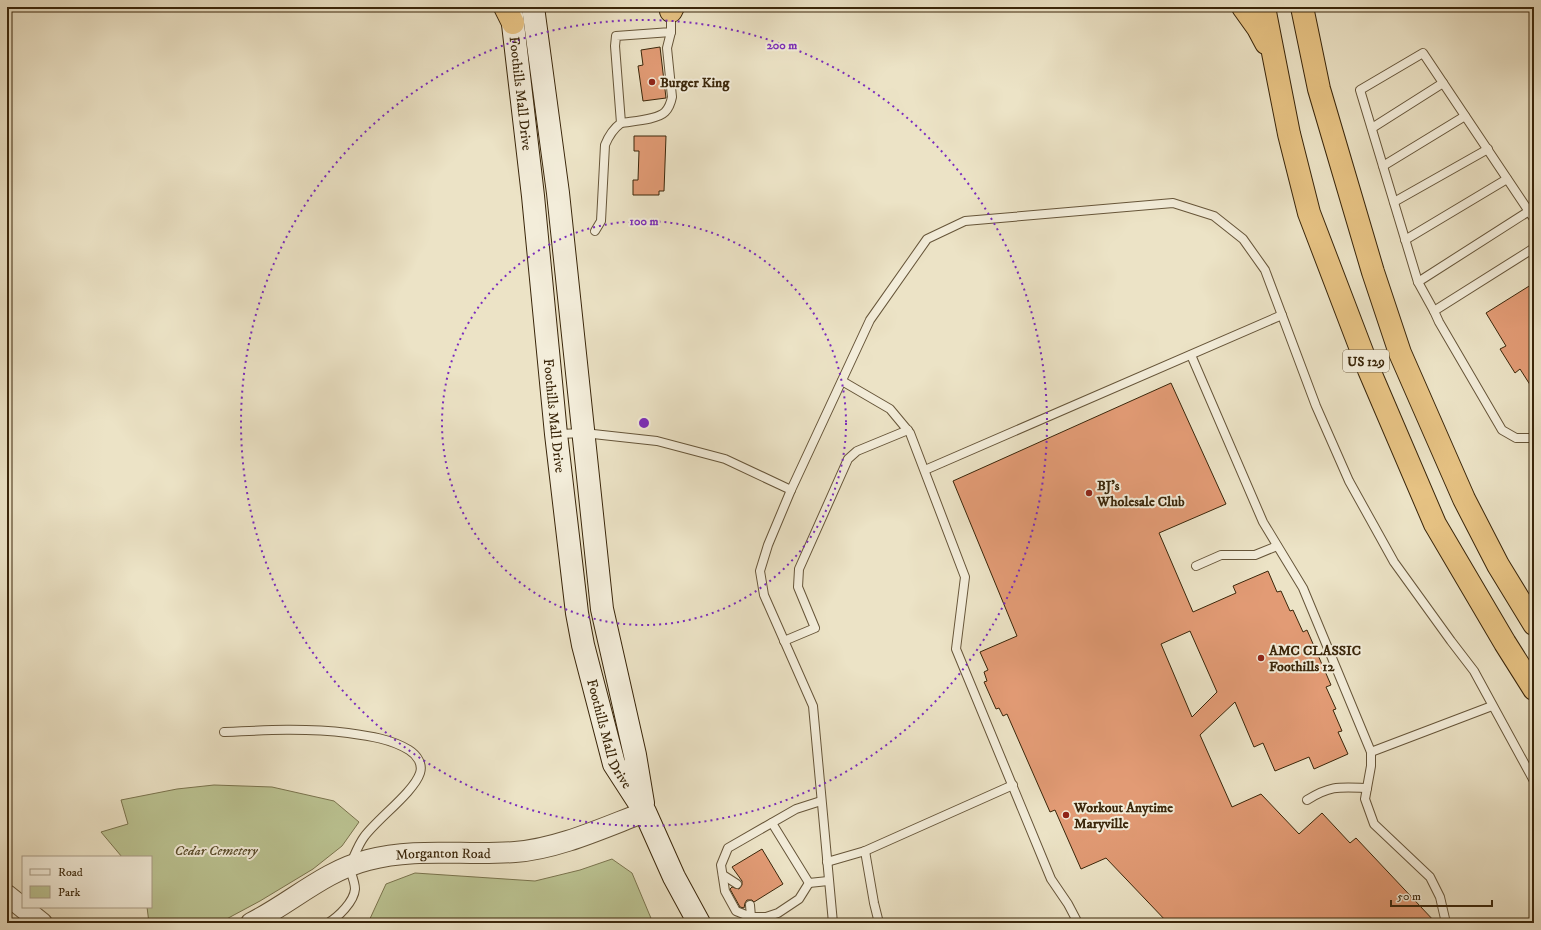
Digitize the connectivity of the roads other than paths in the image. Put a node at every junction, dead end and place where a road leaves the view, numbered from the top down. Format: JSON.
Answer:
{"nodes":[{"id":1,"x":533,"y":7,"type":"edge"},
{"id":2,"x":1243,"y":7,"type":"edge"},
{"id":3,"x":1264,"y":7,"type":"edge"},
{"id":4,"x":1302,"y":7,"type":"edge"},
{"id":5,"x":510,"y":12,"type":"edge"},
{"id":6,"x":671,"y":14,"type":"edge"},
{"id":7,"x":1275,"y":62,"type":"junction"},
{"id":8,"x":1443,"y":83,"type":"junction"},
{"id":9,"x":1465,"y":116,"type":"junction"},
{"id":10,"x":620,"y":122,"type":"junction"},
{"id":11,"x":1372,"y":128,"type":"junction"},
{"id":12,"x":1488,"y":149,"type":"junction"},
{"id":13,"x":1383,"y":166,"type":"junction"},
{"id":14,"x":1507,"y":179,"type":"junction"},
{"id":15,"x":1394,"y":202,"type":"junction"},
{"id":16,"x":1529,"y":212,"type":"junction"},
{"id":17,"x":1534,"y":219,"type":"edge"},
{"id":18,"x":596,"y":231,"type":"dead end"},
{"id":19,"x":1405,"y":240,"type":"junction"},
{"id":20,"x":1534,"y":248,"type":"edge"},
{"id":21,"x":1418,"y":282,"type":"junction"},
{"id":22,"x":1434,"y":311,"type":"junction"},
{"id":23,"x":1282,"y":315,"type":"junction"},
{"id":24,"x":1191,"y":355,"type":"junction"},
{"id":25,"x":842,"y":381,"type":"junction"},
{"id":26,"x":908,"y":430,"type":"junction"},
{"id":27,"x":584,"y":433,"type":"junction"},
{"id":28,"x":556,"y":434,"type":"junction"},
{"id":29,"x":1534,"y":438,"type":"edge"},
{"id":30,"x":925,"y":470,"type":"junction"},
{"id":31,"x":791,"y":490,"type":"junction"},
{"id":32,"x":1277,"y":546,"type":"junction"},
{"id":33,"x":1196,"y":566,"type":"dead end"},
{"id":34,"x":1534,"y":624,"type":"edge"},
{"id":35,"x":784,"y":641,"type":"junction"},
{"id":36,"x":1534,"y":689,"type":"edge"},
{"id":37,"x":1492,"y":706,"type":"junction"},
{"id":38,"x":224,"y":732,"type":"dead end"},
{"id":39,"x":1370,"y":752,"type":"junction"},
{"id":40,"x":1534,"y":781,"type":"edge"},
{"id":41,"x":1013,"y":785,"type":"junction"},
{"id":42,"x":1367,"y":788,"type":"junction"},
{"id":43,"x":1307,"y":800,"type":"dead end"},
{"id":44,"x":821,"y":801,"type":"junction"},
{"id":45,"x":645,"y":812,"type":"junction"},
{"id":46,"x":772,"y":823,"type":"junction"},
{"id":47,"x":865,"y":852,"type":"junction"},
{"id":48,"x":827,"y":862,"type":"junction"},
{"id":49,"x":350,"y":867,"type":"junction"},
{"id":50,"x":723,"y":875,"type":"junction"},
{"id":51,"x":828,"y":881,"type":"junction"},
{"id":52,"x":809,"y":883,"type":"junction"},
{"id":53,"x":734,"y":886,"type":"dead end"},
{"id":54,"x":7,"y":894,"type":"edge"},
{"id":55,"x":22,"y":906,"type":"edge"},
{"id":56,"x":747,"y":907,"type":"dead end"},
{"id":57,"x":24,"y":908,"type":"edge"},
{"id":58,"x":752,"y":917,"type":"junction"},
{"id":59,"x":42,"y":923,"type":"edge"},
{"id":60,"x":251,"y":923,"type":"edge"},
{"id":61,"x":328,"y":923,"type":"edge"},
{"id":62,"x":699,"y":923,"type":"edge"},
{"id":63,"x":833,"y":923,"type":"edge"},
{"id":64,"x":879,"y":923,"type":"edge"},
{"id":65,"x":1078,"y":923,"type":"edge"},
{"id":66,"x":1446,"y":923,"type":"edge"}],
"edges":[{"from":1,"to":27,"type":"main road","name":"Foothills Mall Drive"},
{"from":2,"to":7,"type":"highway"},
{"from":3,"to":7,"type":"highway","number":"US 129"},
{"from":4,"to":34,"type":"highway","number":"US 129"},
{"from":5,"to":28,"type":"main road","name":"Foothills Mall Drive"},
{"from":6,"to":10,"type":"lane"},
{"from":6,"to":10,"type":"lane"},
{"from":7,"to":36,"type":"highway","number":"US 129"},
{"from":8,"to":9,"type":"lane"},
{"from":8,"to":11,"type":"lane"},
{"from":8,"to":11,"type":"lane"},
{"from":9,"to":12,"type":"lane"},
{"from":9,"to":13,"type":"lane"},
{"from":10,"to":18,"type":"lane"},
{"from":11,"to":13,"type":"lane"},
{"from":12,"to":14,"type":"lane"},
{"from":12,"to":15,"type":"lane"},
{"from":13,"to":15,"type":"lane"},
{"from":14,"to":16,"type":"lane"},
{"from":14,"to":19,"type":"lane"},
{"from":15,"to":19,"type":"lane"},
{"from":16,"to":17,"type":"lane"},
{"from":16,"to":21,"type":"lane"},
{"from":19,"to":21,"type":"lane"},
{"from":20,"to":22,"type":"lane"},
{"from":21,"to":22,"type":"lane"},
{"from":22,"to":29,"type":"lane"},
{"from":23,"to":24,"type":"lane"},
{"from":23,"to":25,"type":"lane"},
{"from":23,"to":37,"type":"lane"},
{"from":24,"to":30,"type":"lane"},
{"from":24,"to":32,"type":"lane"},
{"from":25,"to":26,"type":"lane"},
{"from":25,"to":31,"type":"lane"},
{"from":26,"to":30,"type":"lane"},
{"from":26,"to":35,"type":"lane"},
{"from":27,"to":28,"type":"lane"},
{"from":27,"to":31,"type":"lane"},
{"from":27,"to":45,"type":"main road","name":"Foothills Mall Drive"},
{"from":28,"to":45,"type":"main road","name":"Foothills Mall Drive"},
{"from":30,"to":41,"type":"lane"},
{"from":31,"to":35,"type":"lane"},
{"from":32,"to":33,"type":"lane"},
{"from":32,"to":39,"type":"lane"},
{"from":35,"to":44,"type":"lane"},
{"from":37,"to":39,"type":"lane"},
{"from":37,"to":40,"type":"lane"},
{"from":38,"to":49,"type":"lane"},
{"from":39,"to":42,"type":"lane"},
{"from":41,"to":47,"type":"lane"},
{"from":41,"to":65,"type":"lane"},
{"from":42,"to":43,"type":"lane"},
{"from":42,"to":66,"type":"lane"},
{"from":44,"to":46,"type":"lane"},
{"from":44,"to":48,"type":"lane"},
{"from":45,"to":49,"type":"street","name":"Morganton Road"},
{"from":45,"to":62,"type":"main road","name":"Foothills Mall Drive"},
{"from":46,"to":50,"type":"lane"},
{"from":46,"to":52,"type":"lane"},
{"from":47,"to":48,"type":"lane"},
{"from":47,"to":64,"type":"lane"},
{"from":48,"to":51,"type":"lane"},
{"from":49,"to":60,"type":"street","name":"Morganton Road"},
{"from":49,"to":61,"type":"lane"},
{"from":50,"to":53,"type":"lane"},
{"from":50,"to":58,"type":"lane"},
{"from":51,"to":52,"type":"lane"},
{"from":51,"to":63,"type":"lane"},
{"from":52,"to":58,"type":"lane"},
{"from":54,"to":55,"type":"street"},
{"from":56,"to":58,"type":"lane"},
{"from":57,"to":59,"type":"street"}]}
